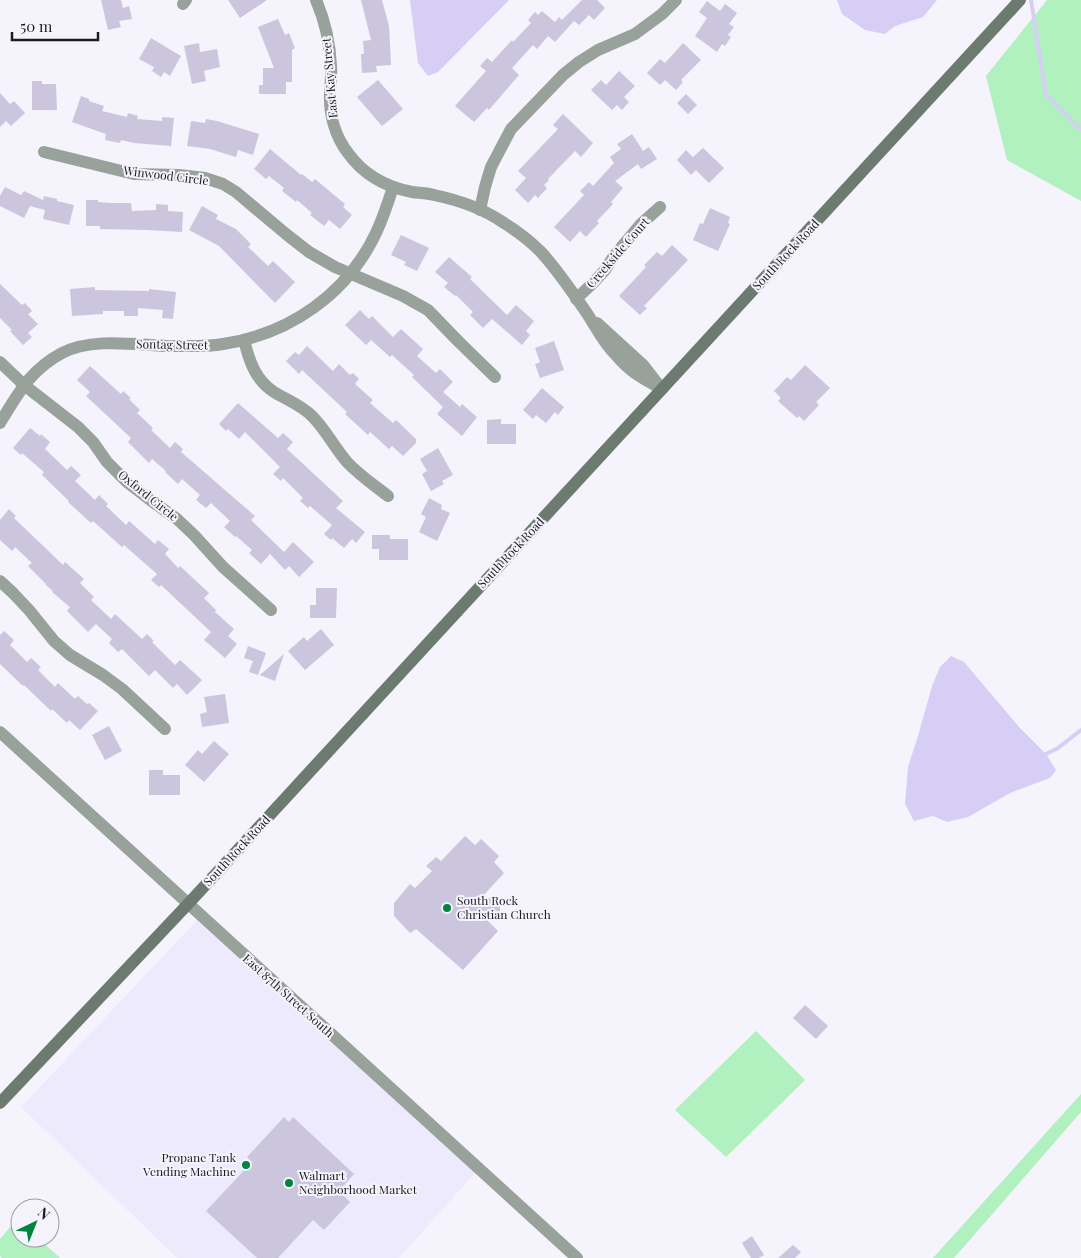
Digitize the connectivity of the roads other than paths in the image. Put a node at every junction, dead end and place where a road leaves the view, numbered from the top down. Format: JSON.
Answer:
{"nodes":[{"id":1,"x":316,"y":0,"type":"edge"},
{"id":2,"x":676,"y":0,"type":"edge"},
{"id":3,"x":1020,"y":0,"type":"edge"},
{"id":4,"x":44,"y":152,"type":"dead end"},
{"id":5,"x":394,"y":187,"type":"junction"},
{"id":6,"x":660,"y":207,"type":"dead end"},
{"id":7,"x":480,"y":210,"type":"junction"},
{"id":8,"x":351,"y":273,"type":"junction"},
{"id":9,"x":576,"y":299,"type":"junction"},
{"id":10,"x":244,"y":340,"type":"junction"},
{"id":11,"x":0,"y":362,"type":"edge"},
{"id":12,"x":495,"y":376,"type":"dead end"},
{"id":13,"x":24,"y":385,"type":"junction"},
{"id":14,"x":662,"y":389,"type":"junction"},
{"id":15,"x":0,"y":423,"type":"edge"},
{"id":16,"x":388,"y":496,"type":"dead end"},
{"id":17,"x":0,"y":581,"type":"edge"},
{"id":18,"x":271,"y":610,"type":"dead end"},
{"id":19,"x":165,"y":729,"type":"dead end"},
{"id":20,"x":0,"y":732,"type":"edge"},
{"id":21,"x":188,"y":904,"type":"junction"},
{"id":22,"x":0,"y":1103,"type":"edge"},
{"id":23,"x":577,"y":1258,"type":"edge"}],
"edges":[{"from":1,"to":5,"type":"street","name":"East Kay Street"},
{"from":2,"to":7,"type":"street"},
{"from":3,"to":14,"type":"main road","name":"South Rock Road"},
{"from":4,"to":8,"type":"street","name":"Winwood Circle"},
{"from":5,"to":7,"type":"street","name":"East Kay Street"},
{"from":5,"to":8,"type":"street","name":"Sontag Street"},
{"from":6,"to":9,"type":"street","name":"Creekside Court"},
{"from":7,"to":9,"type":"street","name":"East Kay Street"},
{"from":8,"to":10,"type":"street","name":"Sontag Street"},
{"from":8,"to":12,"type":"street","name":"Winwood Circle"},
{"from":9,"to":14,"type":"street","name":"East Kay Street"},
{"from":10,"to":13,"type":"street","name":"Sontag Street"},
{"from":10,"to":16,"type":"street"},
{"from":11,"to":13,"type":"street","name":"Oxford Circle"},
{"from":13,"to":15,"type":"street","name":"Sontag Street"},
{"from":13,"to":18,"type":"street","name":"Oxford Circle"},
{"from":14,"to":21,"type":"main road","name":"South Rock Road"},
{"from":17,"to":19,"type":"street"},
{"from":20,"to":21,"type":"street","name":"East 87th Street South"},
{"from":21,"to":22,"type":"main road","name":"South Rock Road"},
{"from":21,"to":23,"type":"street","name":"East 87th Street South"}]}
